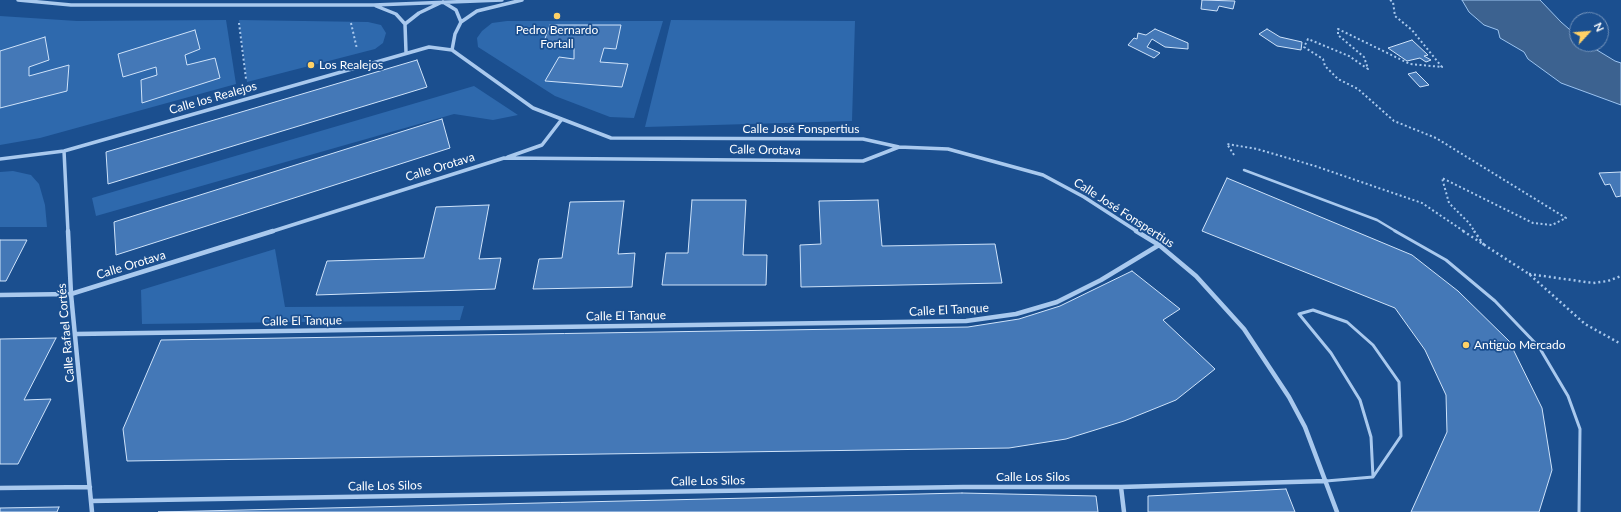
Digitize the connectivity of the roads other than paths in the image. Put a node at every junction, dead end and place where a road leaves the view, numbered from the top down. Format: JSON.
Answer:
{"nodes":[{"id":1,"x":18,"y":0,"type":"edge"},
{"id":2,"x":502,"y":0,"type":"edge"},
{"id":3,"x":522,"y":0,"type":"edge"},
{"id":4,"x":442,"y":2,"type":"junction"},
{"id":5,"x":374,"y":5,"type":"junction"},
{"id":6,"x":461,"y":22,"type":"junction"},
{"id":7,"x":405,"y":24,"type":"junction"},
{"id":8,"x":429,"y":47,"type":"joint"},
{"id":9,"x":452,"y":50,"type":"junction"},
{"id":10,"x":406,"y":52,"type":"junction"},
{"id":11,"x":562,"y":120,"type":"junction"},
{"id":12,"x":899,"y":147,"type":"junction"},
{"id":13,"x":64,"y":152,"type":"junction"},
{"id":14,"x":504,"y":158,"type":"junction"},
{"id":15,"x":0,"y":160,"type":"edge"},
{"id":16,"x":1244,"y":170,"type":"road end"},
{"id":17,"x":1159,"y":245,"type":"junction"},
{"id":18,"x":71,"y":294,"type":"junction"},
{"id":19,"x":0,"y":296,"type":"edge"},
{"id":20,"x":76,"y":334,"type":"junction"},
{"id":21,"x":1373,"y":477,"type":"junction"},
{"id":22,"x":1326,"y":481,"type":"junction"},
{"id":23,"x":90,"y":487,"type":"junction"},
{"id":24,"x":1121,"y":487,"type":"junction"},
{"id":25,"x":0,"y":488,"type":"edge"},
{"id":26,"x":91,"y":501,"type":"junction"},
{"id":27,"x":92,"y":512,"type":"edge"},
{"id":28,"x":1124,"y":512,"type":"edge"},
{"id":29,"x":1337,"y":512,"type":"edge"},
{"id":30,"x":1579,"y":512,"type":"edge"}],
"edges":[{"from":1,"to":5,"type":"street"},
{"from":2,"to":4,"type":"street"},
{"from":3,"to":6,"type":"street"},
{"from":4,"to":5,"type":"street"},
{"from":4,"to":6,"type":"street"},
{"from":4,"to":7,"type":"street"},
{"from":5,"to":7,"type":"street"},
{"from":6,"to":9,"type":"street"},
{"from":7,"to":10,"type":"street"},
{"from":8,"to":9,"type":"street","name":"Calle José Fonspertius"},
{"from":8,"to":10,"type":"street","name":"Calle los Realejos"},
{"from":9,"to":11,"type":"street","name":"Calle José Fonspertius"},
{"from":10,"to":13,"type":"street","name":"Calle los Realejos"},
{"from":11,"to":12,"type":"street","name":"Calle José Fonspertius"},
{"from":11,"to":14,"type":"street"},
{"from":12,"to":14,"type":"street","name":"Calle Orotava"},
{"from":12,"to":17,"type":"street","name":"Calle José Fonspertius"},
{"from":13,"to":15,"type":"street","name":"Calle los Realejos"},
{"from":13,"to":18,"type":"street","name":"Calle Rafael Cortés"},
{"from":14,"to":18,"type":"street","name":"Calle Orotava"},
{"from":16,"to":30,"type":"lane"},
{"from":17,"to":20,"type":"street","name":"Calle El Tanque"},
{"from":17,"to":22,"type":"street","name":"Calle José Fonspertius"},
{"from":18,"to":19,"type":"street","name":"Calle Orotava"},
{"from":18,"to":20,"type":"street","name":"Calle Rafael Cortés"},
{"from":20,"to":23,"type":"street","name":"Calle Rafael Cortés"},
{"from":21,"to":21,"type":"lane"},
{"from":21,"to":22,"type":"lane"},
{"from":22,"to":24,"type":"street","name":"Calle Los Silos"},
{"from":22,"to":29,"type":"street","name":"Calle José Fonspertius"},
{"from":23,"to":25,"type":"street"},
{"from":23,"to":26,"type":"street","name":"Calle Rafael Cortés"},
{"from":24,"to":26,"type":"street","name":"Calle Los Silos"},
{"from":24,"to":28,"type":"street"},
{"from":26,"to":27,"type":"street","name":"Calle Rafael Cortés"}]}
